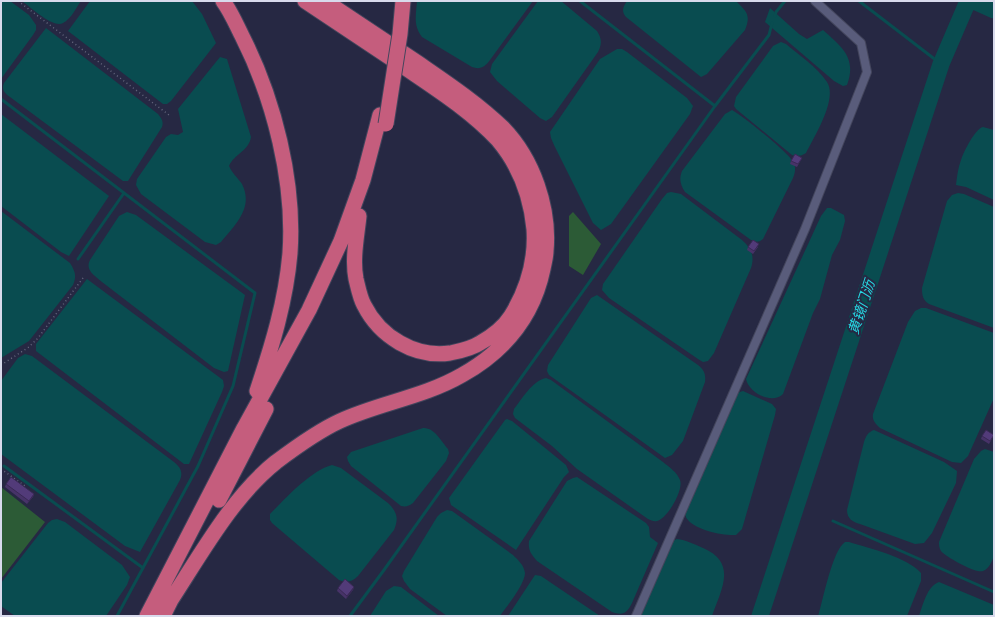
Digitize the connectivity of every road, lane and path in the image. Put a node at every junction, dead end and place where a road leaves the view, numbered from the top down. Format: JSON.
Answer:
{"nodes":[{"id":1,"x":18,"y":1,"type":"edge"},
{"id":2,"x":223,"y":1,"type":"edge"},
{"id":3,"x":305,"y":1,"type":"edge"},
{"id":4,"x":325,"y":1,"type":"edge"},
{"id":5,"x":393,"y":1,"type":"edge"},
{"id":6,"x":403,"y":1,"type":"edge"},
{"id":7,"x":814,"y":1,"type":"edge"},
{"id":8,"x":169,"y":115,"type":"dead end"},
{"id":9,"x":359,"y":216,"type":"junction"},
{"id":10,"x":83,"y":278,"type":"dead end"},
{"id":11,"x":313,"y":312,"type":"junction"},
{"id":12,"x":1,"y":364,"type":"edge"},
{"id":13,"x":244,"y":428,"type":"junction"},
{"id":14,"x":1,"y":469,"type":"edge"},
{"id":15,"x":25,"y":486,"type":"edge"},
{"id":16,"x":172,"y":600,"type":"junction"},
{"id":17,"x":147,"y":616,"type":"edge"},
{"id":18,"x":163,"y":616,"type":"edge"},
{"id":19,"x":636,"y":616,"type":"edge"}],
"edges":[{"from":1,"to":8,"type":"path"},
{"from":2,"to":13,"type":"highway"},
{"from":3,"to":9,"type":"highway"},
{"from":4,"to":16,"type":"highway"},
{"from":5,"to":11,"type":"highway"},
{"from":6,"to":9,"type":"highway","bridge":true},
{"from":7,"to":19,"type":"street"},
{"from":9,"to":11,"type":"highway"},
{"from":10,"to":12,"type":"path"},
{"from":11,"to":13,"type":"highway"},
{"from":11,"to":16,"type":"highway"},
{"from":13,"to":17,"type":"highway"},
{"from":14,"to":15,"type":"path"},
{"from":16,"to":18,"type":"highway"}]}
